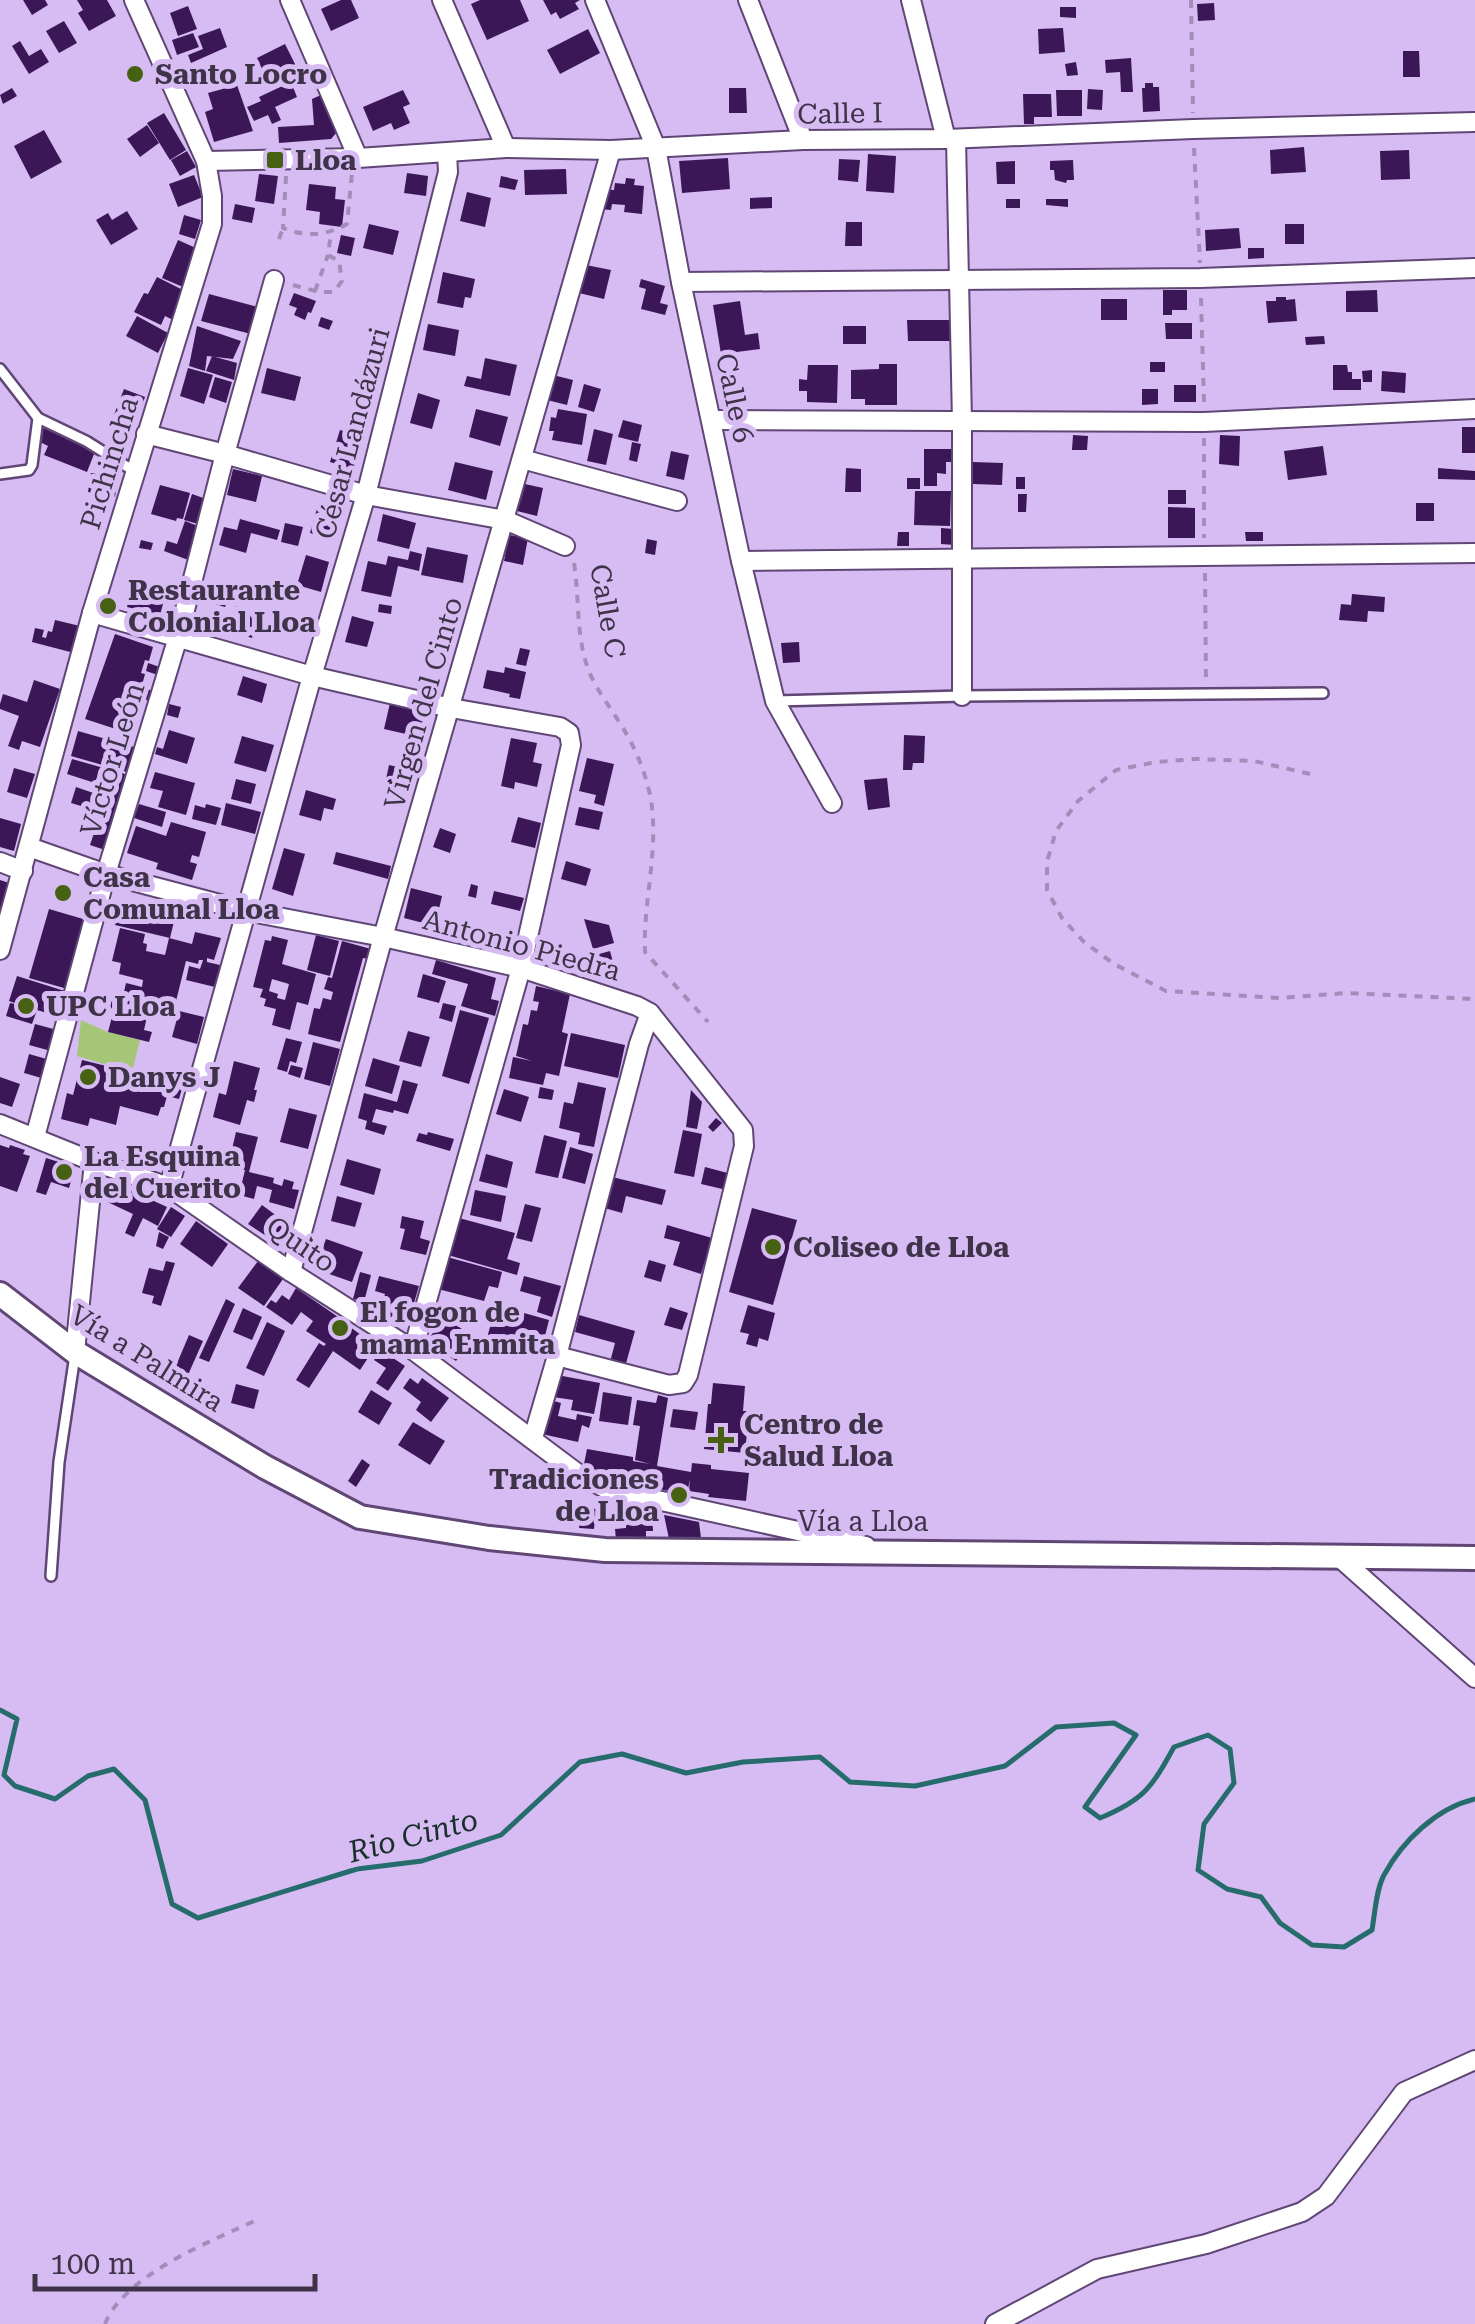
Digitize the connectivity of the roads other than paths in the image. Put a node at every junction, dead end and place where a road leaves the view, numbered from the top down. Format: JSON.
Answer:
{"nodes":[{"id":1,"x":134,"y":0,"type":"edge"},
{"id":2,"x":290,"y":0,"type":"edge"},
{"id":3,"x":442,"y":0,"type":"edge"},
{"id":4,"x":595,"y":0,"type":"edge"},
{"id":5,"x":748,"y":0,"type":"edge"},
{"id":6,"x":911,"y":0,"type":"edge"},
{"id":7,"x":924,"y":0,"type":"edge"},
{"id":8,"x":1475,"y":122,"type":"edge"},
{"id":9,"x":951,"y":139,"type":"junction"},
{"id":10,"x":803,"y":140,"type":"junction"},
{"id":11,"x":506,"y":148,"type":"junction"},
{"id":12,"x":656,"y":148,"type":"junction"},
{"id":13,"x":612,"y":150,"type":"junction"},
{"id":14,"x":447,"y":153,"type":"junction"},
{"id":15,"x":355,"y":158,"type":"junction"},
{"id":16,"x":206,"y":160,"type":"junction"},
{"id":17,"x":1475,"y":268,"type":"edge"},
{"id":18,"x":274,"y":280,"type":"road end"},
{"id":19,"x":958,"y":280,"type":"junction"},
{"id":20,"x":681,"y":282,"type":"junction"},
{"id":21,"x":0,"y":368,"type":"edge"},
{"id":22,"x":1475,"y":409,"type":"edge"},
{"id":23,"x":38,"y":418,"type":"junction"},
{"id":24,"x":712,"y":420,"type":"junction"},
{"id":25,"x":962,"y":421,"type":"junction"},
{"id":26,"x":146,"y":434,"type":"junction"},
{"id":27,"x":225,"y":454,"type":"junction"},
{"id":28,"x":522,"y":459,"type":"junction"},
{"id":29,"x":135,"y":471,"type":"junction"},
{"id":30,"x":0,"y":474,"type":"edge"},
{"id":31,"x":366,"y":494,"type":"junction"},
{"id":32,"x":677,"y":501,"type":"dead end"},
{"id":33,"x":505,"y":520,"type":"junction"},
{"id":34,"x":565,"y":546,"type":"road end"},
{"id":35,"x":1475,"y":552,"type":"edge"},
{"id":36,"x":960,"y":557,"type":"junction"},
{"id":37,"x":741,"y":561,"type":"junction"},
{"id":38,"x":92,"y":613,"type":"junction"},
{"id":39,"x":178,"y":637,"type":"junction"},
{"id":40,"x":312,"y":676,"type":"junction"},
{"id":41,"x":1323,"y":693,"type":"dead end"},
{"id":42,"x":962,"y":696,"type":"junction"},
{"id":43,"x":775,"y":701,"type":"junction"},
{"id":44,"x":451,"y":708,"type":"junction"},
{"id":45,"x":832,"y":802,"type":"dead end"},
{"id":46,"x":29,"y":848,"type":"junction"},
{"id":47,"x":0,"y":862,"type":"edge"},
{"id":48,"x":23,"y":870,"type":"junction"},
{"id":49,"x":106,"y":874,"type":"junction"},
{"id":50,"x":246,"y":911,"type":"junction"},
{"id":51,"x":383,"y":936,"type":"junction"},
{"id":52,"x":0,"y":950,"type":"edge"},
{"id":53,"x":520,"y":968,"type":"junction"},
{"id":54,"x":650,"y":1013,"type":"junction"},
{"id":55,"x":0,"y":1124,"type":"edge"},
{"id":56,"x":35,"y":1138,"type":"junction"},
{"id":57,"x":94,"y":1162,"type":"junction"},
{"id":58,"x":169,"y":1187,"type":"junction"},
{"id":59,"x":291,"y":1272,"type":"junction"},
{"id":60,"x":0,"y":1294,"type":"edge"},
{"id":61,"x":413,"y":1350,"type":"junction"},
{"id":62,"x":75,"y":1352,"type":"junction"},
{"id":63,"x":558,"y":1356,"type":"junction"},
{"id":64,"x":532,"y":1438,"type":"junction"},
{"id":65,"x":264,"y":1467,"type":"joint"},
{"id":66,"x":891,"y":1551,"type":"junction"},
{"id":67,"x":1338,"y":1557,"type":"junction"},
{"id":68,"x":1475,"y":1558,"type":"edge"},
{"id":69,"x":51,"y":1576,"type":"dead end"},
{"id":70,"x":1475,"y":1678,"type":"edge"},
{"id":71,"x":1475,"y":2060,"type":"edge"},
{"id":72,"x":995,"y":2324,"type":"edge"}],
"edges":[{"from":1,"to":16,"type":"street","name":"Pichincha"},
{"from":2,"to":15,"type":"street"},
{"from":3,"to":11,"type":"street"},
{"from":4,"to":12,"type":"street","name":"Calle 6"},
{"from":5,"to":10,"type":"street"},
{"from":6,"to":7,"type":"street"},
{"from":6,"to":9,"type":"street"},
{"from":8,"to":9,"type":"street","name":"Calle I"},
{"from":9,"to":10,"type":"street","name":"Calle I"},
{"from":9,"to":19,"type":"street"},
{"from":10,"to":12,"type":"street","name":"Calle I"},
{"from":11,"to":13,"type":"street","name":"Calle I"},
{"from":11,"to":14,"type":"street","name":"Calle I"},
{"from":12,"to":13,"type":"street","name":"Calle I"},
{"from":12,"to":20,"type":"street","name":"Calle 6"},
{"from":13,"to":28,"type":"street","name":"Virgen del Cinto"},
{"from":14,"to":15,"type":"street","name":"Calle I"},
{"from":14,"to":31,"type":"street","name":"César Landázuri"},
{"from":15,"to":16,"type":"street","name":"Calle I"},
{"from":16,"to":26,"type":"street","name":"Pichincha"},
{"from":17,"to":19,"type":"street"},
{"from":18,"to":27,"type":"street","name":"Víctor León"},
{"from":19,"to":20,"type":"street"},
{"from":19,"to":25,"type":"street"},
{"from":20,"to":24,"type":"street","name":"Calle 6"},
{"from":21,"to":23,"type":"lane"},
{"from":22,"to":25,"type":"street"},
{"from":23,"to":29,"type":"lane"},
{"from":23,"to":30,"type":"lane"},
{"from":24,"to":25,"type":"street"},
{"from":24,"to":37,"type":"street","name":"Calle 6"},
{"from":25,"to":36,"type":"street"},
{"from":26,"to":27,"type":"street","name":"Calle C"},
{"from":26,"to":29,"type":"street","name":"Pichincha"},
{"from":27,"to":31,"type":"street","name":"Calle C"},
{"from":27,"to":39,"type":"street","name":"Víctor León"},
{"from":28,"to":32,"type":"street"},
{"from":28,"to":33,"type":"street","name":"Virgen del Cinto"},
{"from":29,"to":38,"type":"street","name":"Pichincha"},
{"from":31,"to":33,"type":"street","name":"Calle C"},
{"from":31,"to":40,"type":"street","name":"César Landázuri"},
{"from":33,"to":34,"type":"street","name":"Calle C"},
{"from":33,"to":44,"type":"street","name":"Virgen del Cinto"},
{"from":35,"to":36,"type":"street"},
{"from":36,"to":37,"type":"street"},
{"from":36,"to":42,"type":"street"},
{"from":37,"to":43,"type":"street","name":"Calle 6"},
{"from":38,"to":39,"type":"street"},
{"from":38,"to":46,"type":"street","name":"Pichincha"},
{"from":39,"to":40,"type":"street"},
{"from":39,"to":49,"type":"street","name":"Víctor León"},
{"from":40,"to":44,"type":"street"},
{"from":40,"to":50,"type":"street","name":"César Landázuri"},
{"from":41,"to":42,"type":"lane"},
{"from":42,"to":43,"type":"lane"},
{"from":43,"to":45,"type":"street","name":"Calle 6"},
{"from":44,"to":51,"type":"street","name":"Virgen del Cinto"},
{"from":44,"to":53,"type":"street"},
{"from":46,"to":48,"type":"street","name":"Pichincha"},
{"from":46,"to":49,"type":"street","name":"Antonio Piedra"},
{"from":47,"to":48,"type":"street"},
{"from":48,"to":52,"type":"street","name":"Pichincha"},
{"from":49,"to":50,"type":"street","name":"Antonio Piedra"},
{"from":49,"to":56,"type":"street","name":"Víctor León"},
{"from":50,"to":51,"type":"street","name":"Antonio Piedra"},
{"from":50,"to":58,"type":"street","name":"César Landázuri"},
{"from":51,"to":53,"type":"street","name":"Antonio Piedra"},
{"from":51,"to":59,"type":"street","name":"Virgen del Cinto"},
{"from":53,"to":54,"type":"street","name":"Antonio Piedra"},
{"from":53,"to":61,"type":"street"},
{"from":54,"to":63,"type":"street"},
{"from":54,"to":63,"type":"street"},
{"from":55,"to":56,"type":"street","name":"Quito"},
{"from":56,"to":57,"type":"street","name":"Quito"},
{"from":57,"to":58,"type":"street","name":"Quito"},
{"from":57,"to":62,"type":"street"},
{"from":58,"to":59,"type":"street","name":"Quito"},
{"from":59,"to":61,"type":"street","name":"Quito"},
{"from":60,"to":62,"type":"street","name":"Vía a Palmira"},
{"from":61,"to":64,"type":"street","name":"Quito"},
{"from":62,"to":65,"type":"street","name":"Vía a Palmira"},
{"from":62,"to":69,"type":"lane"},
{"from":63,"to":64,"type":"street"},
{"from":64,"to":66,"type":"street","name":"Quito"},
{"from":65,"to":66,"type":"street","name":"Vía a Lloa"},
{"from":66,"to":67,"type":"street","name":"Vía a Lloa"},
{"from":67,"to":68,"type":"street","name":"Vía a Lloa"},
{"from":67,"to":70,"type":"street"},
{"from":71,"to":72,"type":"street"}]}
